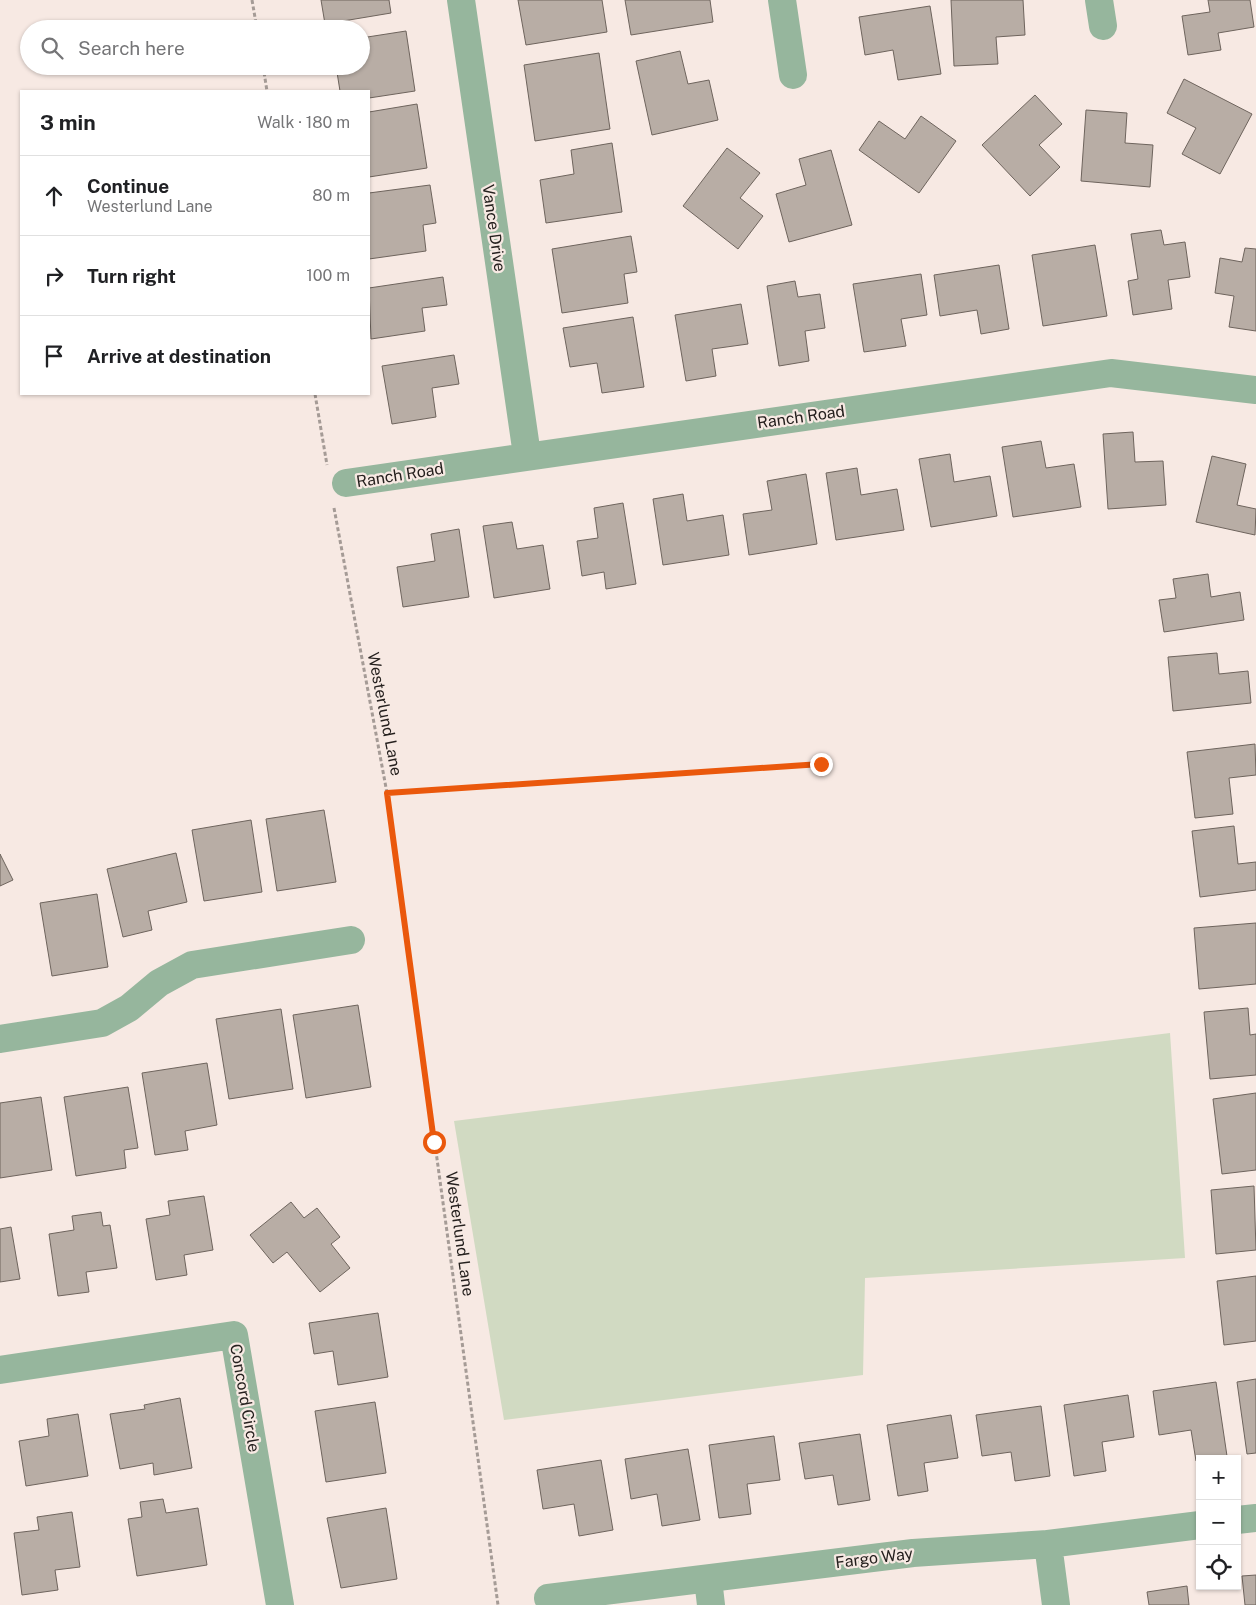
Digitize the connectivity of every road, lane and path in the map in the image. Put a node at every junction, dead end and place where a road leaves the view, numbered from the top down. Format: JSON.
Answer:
{"nodes":[{"id":1,"x":252,"y":0,"type":"edge"},
{"id":2,"x":460,"y":0,"type":"edge"},
{"id":3,"x":782,"y":0,"type":"edge"},
{"id":4,"x":255,"y":20,"type":"edge"},
{"id":5,"x":264,"y":75,"type":"edge"},
{"id":6,"x":793,"y":75,"type":"dead end"},
{"id":7,"x":267,"y":90,"type":"edge"},
{"id":8,"x":1256,"y":390,"type":"edge"},
{"id":9,"x":315,"y":395,"type":"edge"},
{"id":10,"x":527,"y":455,"type":"junction"},
{"id":11,"x":336,"y":484,"type":"junction"},
{"id":12,"x":821,"y":764,"type":"dead end"},
{"id":13,"x":387,"y":793,"type":"junction"},
{"id":14,"x":351,"y":940,"type":"dead end"},
{"id":15,"x":0,"y":1039,"type":"edge"},
{"id":16,"x":0,"y":1370,"type":"edge"},
{"id":17,"x":1256,"y":1518,"type":"edge"},
{"id":18,"x":1241,"y":1520,"type":"edge"},
{"id":19,"x":1196,"y":1526,"type":"edge"},
{"id":20,"x":1048,"y":1544,"type":"junction"},
{"id":21,"x":709,"y":1592,"type":"edge"},
{"id":22,"x":548,"y":1598,"type":"dead end"},
{"id":23,"x":280,"y":1605,"type":"edge"},
{"id":24,"x":498,"y":1605,"type":"edge"},
{"id":25,"x":1056,"y":1605,"type":"edge"}],
"edges":[{"from":1,"to":4,"type":"path"},
{"from":2,"to":10,"type":"street","name":"Vance Drive"},
{"from":3,"to":6,"type":"street"},
{"from":5,"to":7,"type":"path"},
{"from":8,"to":10,"type":"street","name":"Ranch Road"},
{"from":9,"to":11,"type":"path","name":"Westerlund Lane"},
{"from":10,"to":11,"type":"street","name":"Ranch Road"},
{"from":11,"to":13,"type":"path","name":"Westerlund Lane"},
{"from":12,"to":13,"type":"path"},
{"from":13,"to":24,"type":"path","name":"Westerlund Lane"},
{"from":14,"to":15,"type":"street"},
{"from":16,"to":23,"type":"street","name":"Concord Circle"},
{"from":17,"to":18,"type":"street"},
{"from":19,"to":20,"type":"street","name":"Fargo Way"},
{"from":20,"to":21,"type":"street","name":"Fargo Way"},
{"from":20,"to":25,"type":"street"},
{"from":21,"to":22,"type":"street","name":"Fargo Way"}]}
